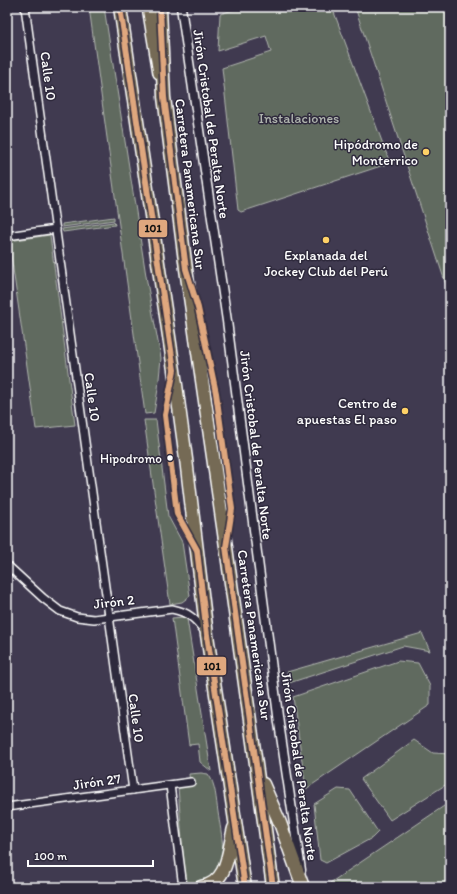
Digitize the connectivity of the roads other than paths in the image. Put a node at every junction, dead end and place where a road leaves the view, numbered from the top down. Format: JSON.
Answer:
{"nodes":[{"id":1,"x":25,"y":7,"type":"edge"},
{"id":2,"x":120,"y":7,"type":"edge"},
{"id":3,"x":148,"y":7,"type":"edge"},
{"id":4,"x":160,"y":7,"type":"edge"},
{"id":5,"x":181,"y":7,"type":"edge"},
{"id":6,"x":164,"y":97,"type":"junction"},
{"id":7,"x":56,"y":229,"type":"junction"},
{"id":8,"x":7,"y":236,"type":"edge"},
{"id":9,"x":7,"y":565,"type":"edge"},
{"id":10,"x":109,"y":617,"type":"junction"},
{"id":11,"x":207,"y":635,"type":"junction"},
{"id":12,"x":258,"y":774,"type":"junction"},
{"id":13,"x":191,"y":782,"type":"dead end"},
{"id":14,"x":170,"y":785,"type":"junction"},
{"id":15,"x":133,"y":790,"type":"junction"},
{"id":16,"x":7,"y":807,"type":"edge"},
{"id":17,"x":235,"y":823,"type":"junction"},
{"id":18,"x":243,"y":871,"type":"junction"},
{"id":19,"x":183,"y":887,"type":"edge"},
{"id":20,"x":201,"y":887,"type":"edge"},
{"id":21,"x":238,"y":887,"type":"edge"},
{"id":22,"x":245,"y":887,"type":"edge"},
{"id":23,"x":273,"y":887,"type":"edge"},
{"id":24,"x":304,"y":887,"type":"edge"}],
"edges":[{"from":1,"to":7,"type":"street","name":"Calle 10"},
{"from":2,"to":11,"type":"highway"},
{"from":3,"to":6,"type":"main road"},
{"from":4,"to":6,"type":"highway","name":"Carretera Panamericana Sur"},
{"from":5,"to":24,"type":"street","name":"Jirón Cristobal de Peralta Norte"},
{"from":6,"to":12,"type":"highway","name":"Carretera Panamericana Sur"},
{"from":7,"to":8,"type":"street"},
{"from":7,"to":10,"type":"street","name":"Calle 10"},
{"from":9,"to":10,"type":"street","name":"Jirón 2"},
{"from":10,"to":11,"type":"street","name":"Jirón 2"},
{"from":10,"to":15,"type":"street","name":"Calle 10"},
{"from":11,"to":17,"type":"highway"},
{"from":12,"to":23,"type":"highway","name":"Carretera Panamericana Sur"},
{"from":12,"to":24,"type":"highway"},
{"from":13,"to":14,"type":"street","name":"Jirón 27"},
{"from":14,"to":15,"type":"street","name":"Jirón 27"},
{"from":14,"to":19,"type":"street"},
{"from":15,"to":16,"type":"street","name":"Jirón 27"},
{"from":17,"to":18,"type":"highway"},
{"from":17,"to":20,"type":"highway"},
{"from":18,"to":21,"type":"highway"},
{"from":18,"to":22,"type":"highway"}]}
